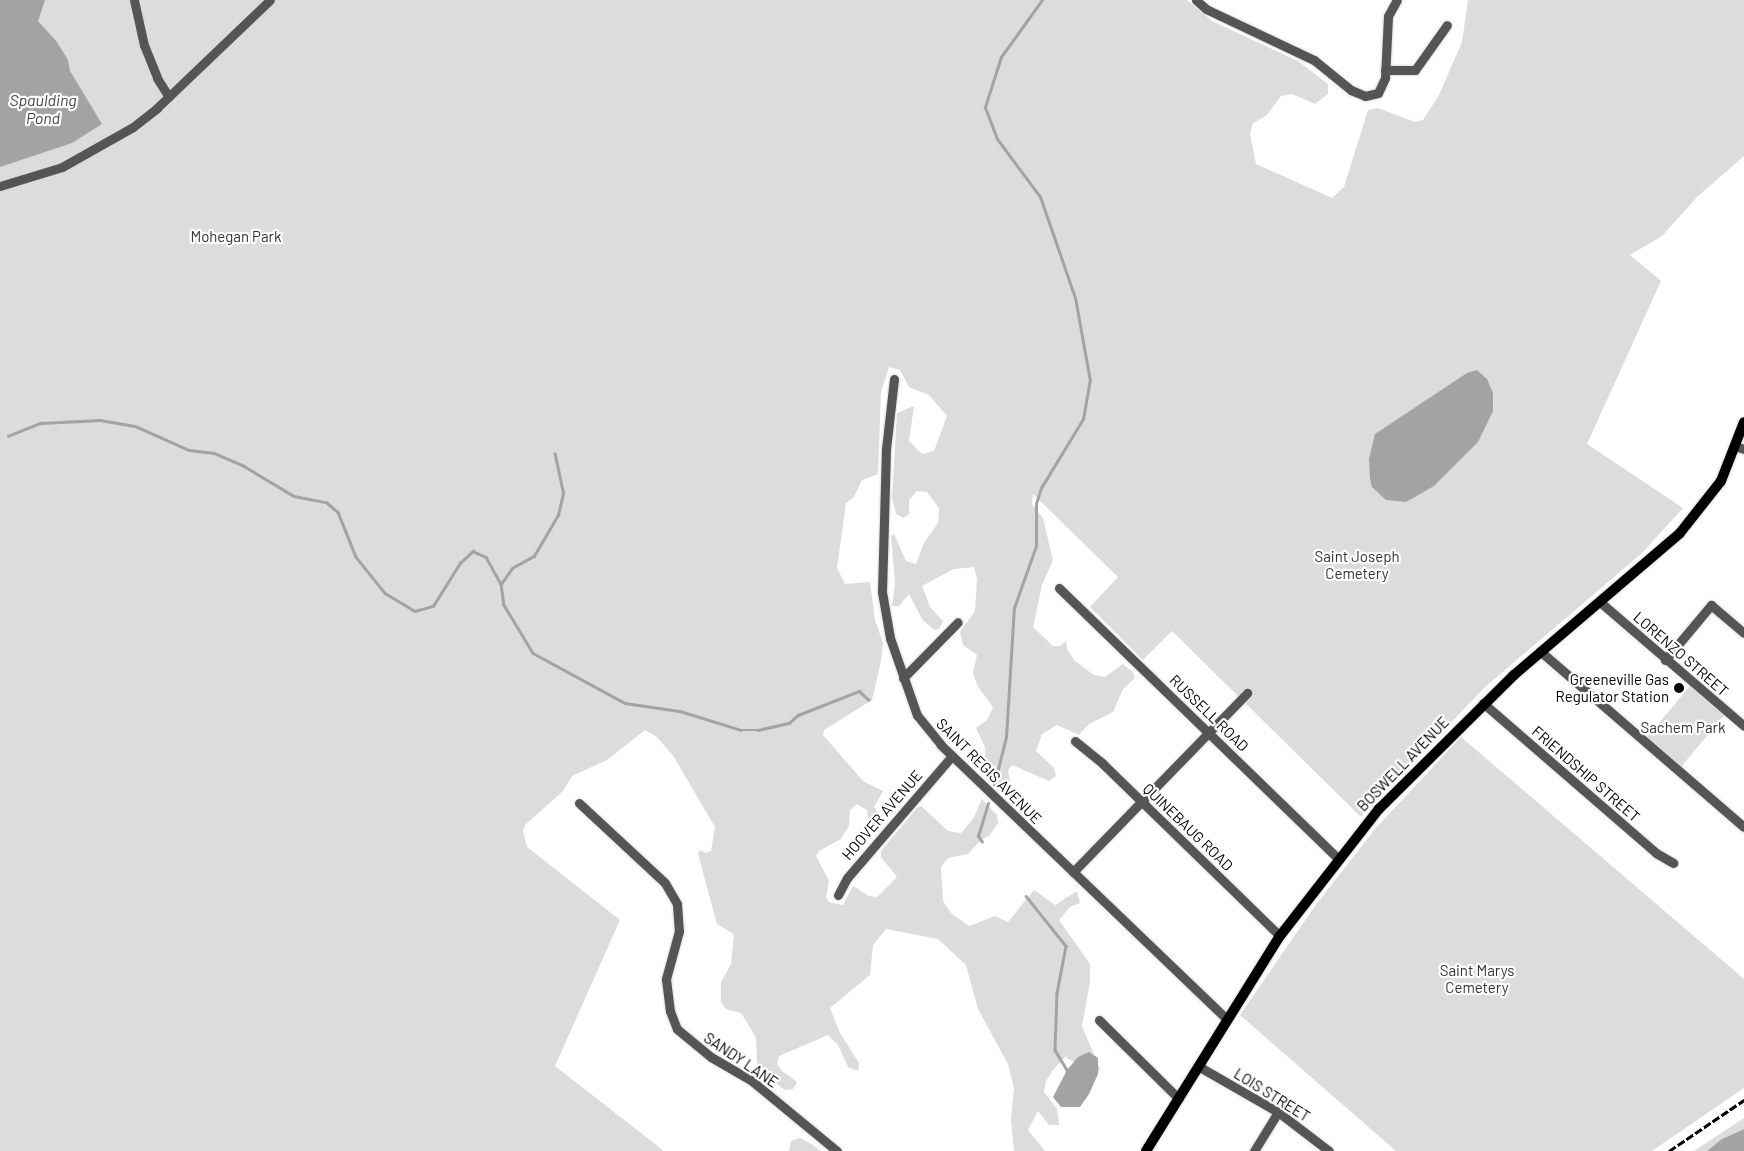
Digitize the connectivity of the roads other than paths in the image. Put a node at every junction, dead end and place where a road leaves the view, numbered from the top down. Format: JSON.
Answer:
{"nodes":[{"id":1,"x":134,"y":0,"type":"edge"},
{"id":2,"x":270,"y":0,"type":"edge"},
{"id":3,"x":1196,"y":0,"type":"edge"},
{"id":4,"x":1397,"y":0,"type":"edge"},
{"id":5,"x":1447,"y":25,"type":"dead end"},
{"id":6,"x":1385,"y":70,"type":"junction"},
{"id":7,"x":169,"y":97,"type":"junction"},
{"id":8,"x":0,"y":186,"type":"edge"},
{"id":9,"x":894,"y":379,"type":"dead end"},
{"id":10,"x":1744,"y":422,"type":"edge"},
{"id":11,"x":1740,"y":448,"type":"edge"},
{"id":12,"x":1059,"y":588,"type":"dead end"},
{"id":13,"x":1600,"y":602,"type":"junction"},
{"id":14,"x":958,"y":622,"type":"dead end"},
{"id":15,"x":1744,"y":633,"type":"edge"},
{"id":16,"x":1540,"y":651,"type":"junction"},
{"id":17,"x":1665,"y":660,"type":"junction"},
{"id":18,"x":904,"y":678,"type":"junction"},
{"id":19,"x":1247,"y":693,"type":"dead end"},
{"id":20,"x":1483,"y":703,"type":"junction"},
{"id":21,"x":1744,"y":726,"type":"edge"},
{"id":22,"x":1208,"y":732,"type":"junction"},
{"id":23,"x":1075,"y":741,"type":"dead end"},
{"id":24,"x":952,"y":756,"type":"junction"},
{"id":25,"x":1142,"y":801,"type":"junction"},
{"id":26,"x":579,"y":803,"type":"dead end"},
{"id":27,"x":1744,"y":826,"type":"edge"},
{"id":28,"x":1339,"y":859,"type":"junction"},
{"id":29,"x":1673,"y":863,"type":"dead end"},
{"id":30,"x":1073,"y":872,"type":"junction"},
{"id":31,"x":838,"y":895,"type":"dead end"},
{"id":32,"x":1280,"y":936,"type":"junction"},
{"id":33,"x":1227,"y":1019,"type":"junction"},
{"id":34,"x":1099,"y":1020,"type":"dead end"},
{"id":35,"x":1198,"y":1066,"type":"junction"},
{"id":36,"x":1179,"y":1099,"type":"junction"},
{"id":37,"x":1278,"y":1112,"type":"junction"},
{"id":38,"x":837,"y":1151,"type":"edge"},
{"id":39,"x":1146,"y":1151,"type":"edge"},
{"id":40,"x":1254,"y":1151,"type":"edge"},
{"id":41,"x":1329,"y":1151,"type":"edge"}],
"edges":[{"from":1,"to":7,"type":"street"},
{"from":2,"to":7,"type":"street"},
{"from":3,"to":6,"type":"street"},
{"from":4,"to":6,"type":"street"},
{"from":5,"to":6,"type":"street"},
{"from":7,"to":8,"type":"street"},
{"from":9,"to":18,"type":"street","name":"SAINT REGIS AVENUE"},
{"from":10,"to":11,"type":"main road","name":"BOSWELL AVENUE"},
{"from":11,"to":13,"type":"main road","name":"BOSWELL AVENUE"},
{"from":12,"to":22,"type":"street","name":"RUSSELL ROAD"},
{"from":13,"to":16,"type":"main road","name":"BOSWELL AVENUE"},
{"from":13,"to":17,"type":"street","name":"LORENZO STREET"},
{"from":14,"to":18,"type":"street"},
{"from":15,"to":17,"type":"street"},
{"from":16,"to":20,"type":"main road","name":"BOSWELL AVENUE"},
{"from":16,"to":27,"type":"street"},
{"from":17,"to":21,"type":"street","name":"LORENZO STREET"},
{"from":18,"to":24,"type":"street","name":"SAINT REGIS AVENUE"},
{"from":19,"to":22,"type":"street"},
{"from":20,"to":28,"type":"main road","name":"BOSWELL AVENUE"},
{"from":20,"to":29,"type":"street","name":"FRIENDSHIP STREET"},
{"from":22,"to":25,"type":"street"},
{"from":22,"to":28,"type":"street","name":"RUSSELL ROAD"},
{"from":23,"to":25,"type":"street","name":"QUINEBAUG ROAD"},
{"from":24,"to":30,"type":"street","name":"SAINT REGIS AVENUE"},
{"from":24,"to":31,"type":"street","name":"HOOVER AVENUE"},
{"from":25,"to":30,"type":"street"},
{"from":25,"to":32,"type":"street","name":"QUINEBAUG ROAD"},
{"from":26,"to":38,"type":"street","name":"SANDY LANE"},
{"from":28,"to":32,"type":"main road","name":"BOSWELL AVENUE"},
{"from":30,"to":33,"type":"street","name":"SAINT REGIS AVENUE"},
{"from":32,"to":33,"type":"main road","name":"BOSWELL AVENUE"},
{"from":33,"to":35,"type":"main road","name":"BOSWELL AVENUE"},
{"from":34,"to":36,"type":"street"},
{"from":35,"to":36,"type":"main road","name":"BOSWELL AVENUE"},
{"from":35,"to":37,"type":"street","name":"LOIS STREET"},
{"from":36,"to":39,"type":"main road","name":"BOSWELL AVENUE"},
{"from":37,"to":40,"type":"street"},
{"from":37,"to":41,"type":"street","name":"LOIS STREET"}]}
